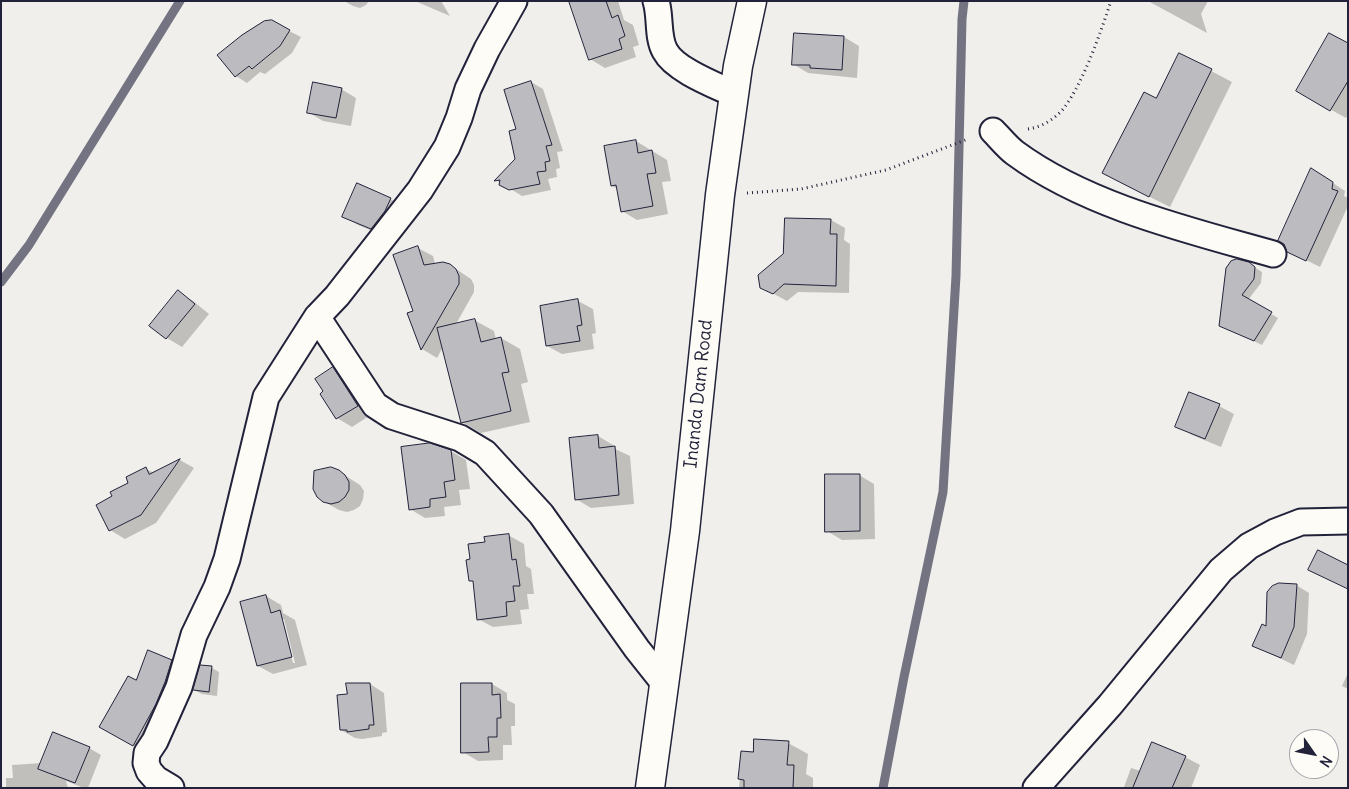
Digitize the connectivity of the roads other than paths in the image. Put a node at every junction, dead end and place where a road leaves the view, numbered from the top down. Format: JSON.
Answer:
{"nodes":[{"id":1,"x":514,"y":1,"type":"edge"},
{"id":2,"x":656,"y":1,"type":"edge"},
{"id":3,"x":752,"y":1,"type":"edge"},
{"id":4,"x":734,"y":94,"type":"junction"},
{"id":5,"x":993,"y":131,"type":"road end"},
{"id":6,"x":1273,"y":254,"type":"dead end"},
{"id":7,"x":316,"y":317,"type":"junction"},
{"id":8,"x":1348,"y":522,"type":"edge"},
{"id":9,"x":664,"y":683,"type":"junction"},
{"id":10,"x":171,"y":788,"type":"edge"},
{"id":11,"x":650,"y":788,"type":"edge"},
{"id":12,"x":1036,"y":788,"type":"edge"}],
"edges":[{"from":1,"to":7,"type":"street"},
{"from":2,"to":4,"type":"street"},
{"from":3,"to":4,"type":"street","name":"Inanda Dam Road"},
{"from":4,"to":9,"type":"street","name":"Inanda Dam Road"},
{"from":5,"to":6,"type":"street"},
{"from":7,"to":9,"type":"street"},
{"from":7,"to":10,"type":"street"},
{"from":8,"to":12,"type":"street"},
{"from":9,"to":11,"type":"street","name":"Inanda Dam Road"}]}
